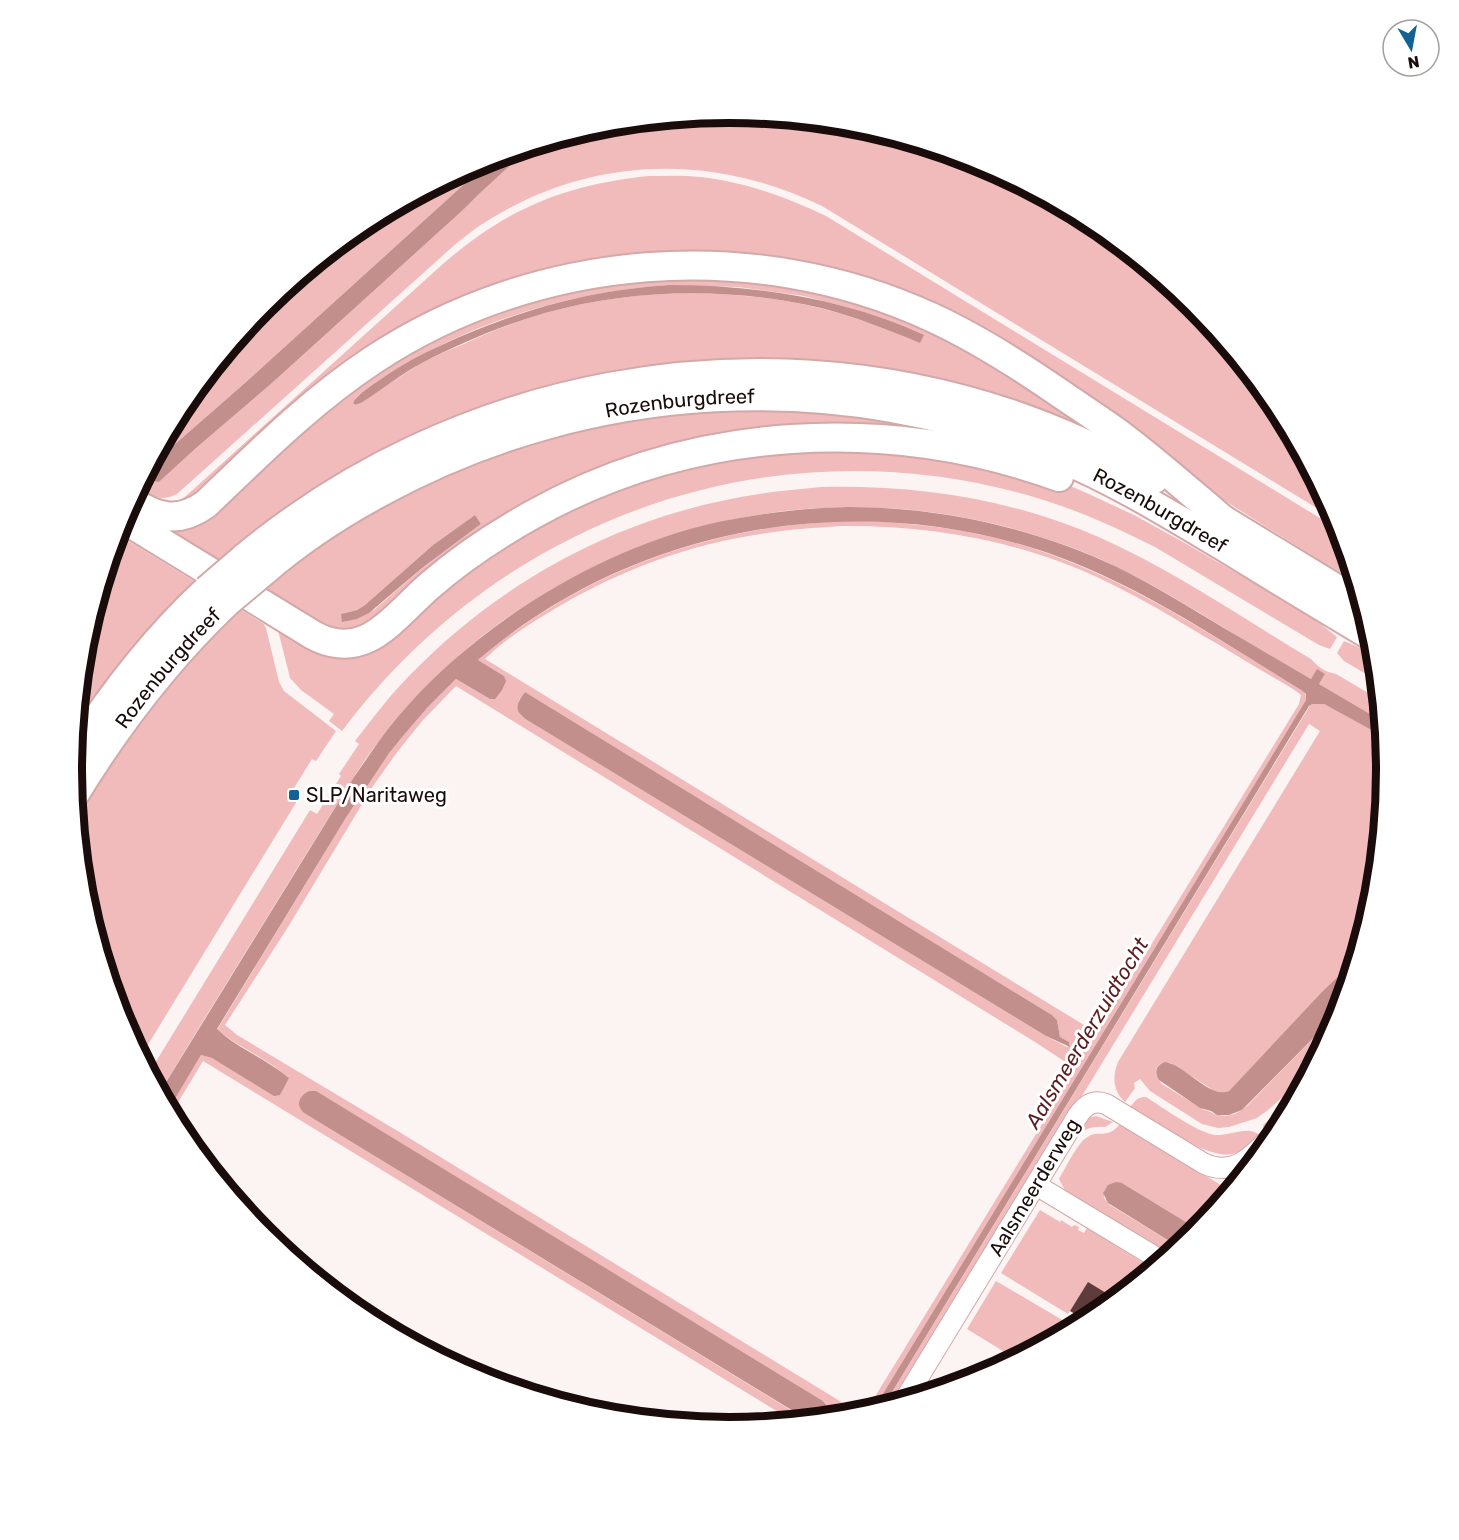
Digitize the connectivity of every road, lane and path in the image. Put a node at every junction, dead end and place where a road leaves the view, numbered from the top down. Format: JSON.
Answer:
{"nodes":[{"id":1,"x":139,"y":506,"type":"edge"},
{"id":2,"x":131,"y":524,"type":"edge"},
{"id":3,"x":1216,"y":529,"type":"junction"},
{"id":4,"x":217,"y":596,"type":"junction"},
{"id":5,"x":1353,"y":599,"type":"edge"},
{"id":6,"x":1360,"y":628,"type":"edge"},
{"id":7,"x":83,"y":739,"type":"edge"},
{"id":8,"x":83,"y":782,"type":"edge"},
{"id":9,"x":1239,"y":1169,"type":"edge"},
{"id":10,"x":1036,"y":1185,"type":"junction"},
{"id":11,"x":1155,"y":1257,"type":"edge"},
{"id":12,"x":910,"y":1391,"type":"edge"}],
"edges":[{"from":1,"to":3,"type":"highway"},
{"from":2,"to":3,"type":"highway"},
{"from":3,"to":4,"type":"highway","name":"Rozenburgdreef","bridge":true},
{"from":3,"to":5,"type":"highway","name":"Rozenburgdreef"},
{"from":3,"to":6,"type":"highway","name":"Rozenburgdreef"},
{"from":4,"to":7,"type":"highway","name":"Rozenburgdreef"},
{"from":4,"to":8,"type":"highway","name":"Rozenburgdreef"},
{"from":9,"to":10,"type":"street","name":"Aalsmeerderweg"},
{"from":10,"to":11,"type":"street"},
{"from":10,"to":12,"type":"street","name":"Aalsmeerderweg"}]}
